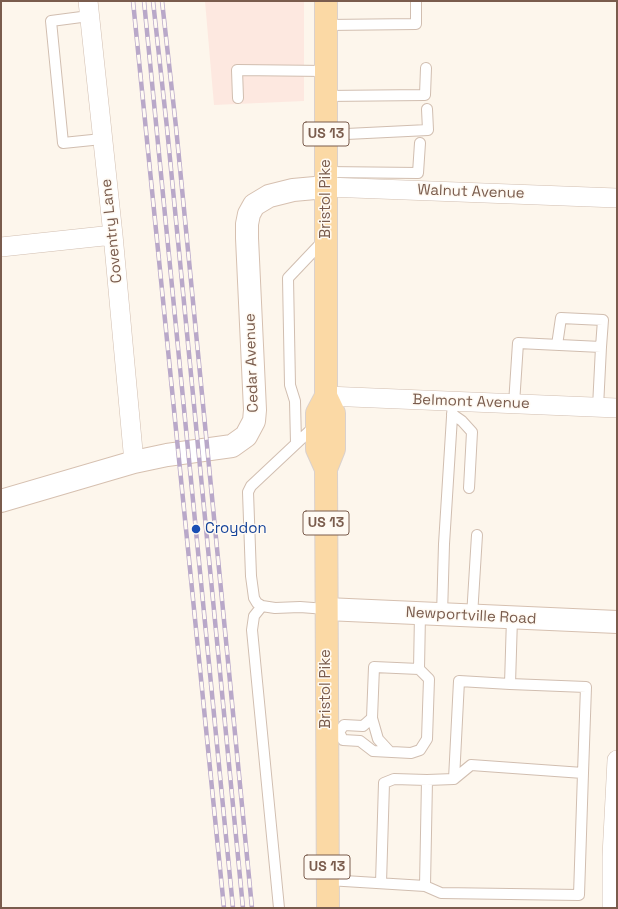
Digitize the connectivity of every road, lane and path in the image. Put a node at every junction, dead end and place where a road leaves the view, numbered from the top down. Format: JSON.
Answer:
{"nodes":[{"id":1,"x":326,"y":1,"type":"edge"},
{"id":2,"x":416,"y":1,"type":"edge"},
{"id":3,"x":89,"y":9,"type":"edge"},
{"id":4,"x":327,"y":25,"type":"junction"},
{"id":5,"x":426,"y":68,"type":"dead end"},
{"id":6,"x":326,"y":71,"type":"junction"},
{"id":7,"x":326,"y":96,"type":"junction"},
{"id":8,"x":238,"y":98,"type":"dead end"},
{"id":9,"x":427,"y":109,"type":"dead end"},
{"id":10,"x":326,"y":135,"type":"junction"},
{"id":11,"x":102,"y":139,"type":"junction"},
{"id":12,"x":420,"y":143,"type":"dead end"},
{"id":13,"x":326,"y":180,"type":"junction"},
{"id":14,"x":617,"y":198,"type":"edge"},
{"id":15,"x":112,"y":235,"type":"junction"},
{"id":16,"x":326,"y":238,"type":"junction"},
{"id":17,"x":1,"y":247,"type":"edge"},
{"id":18,"x":557,"y":345,"type":"junction"},
{"id":19,"x":601,"y":347,"type":"junction"},
{"id":20,"x":326,"y":396,"type":"junction"},
{"id":21,"x":514,"y":404,"type":"junction"},
{"id":22,"x":598,"y":407,"type":"junction"},
{"id":23,"x":452,"y":408,"type":"junction"},
{"id":24,"x":617,"y":408,"type":"edge"},
{"id":25,"x":317,"y":423,"type":"junction"},
{"id":26,"x":296,"y":443,"type":"junction"},
{"id":27,"x":134,"y":462,"type":"junction"},
{"id":28,"x":326,"y":470,"type":"junction"},
{"id":29,"x":469,"y":488,"type":"dead end"},
{"id":30,"x":1,"y":501,"type":"edge"},
{"id":31,"x":477,"y":535,"type":"dead end"},
{"id":32,"x":262,"y":606,"type":"junction"},
{"id":33,"x":326,"y":609,"type":"junction"},
{"id":34,"x":431,"y":615,"type":"junction"},
{"id":35,"x":472,"y":616,"type":"junction"},
{"id":36,"x":512,"y":618,"type":"junction"},
{"id":37,"x":617,"y":622,"type":"edge"},
{"id":38,"x":419,"y":669,"type":"junction"},
{"id":39,"x":510,"y":684,"type":"junction"},
{"id":40,"x":372,"y":718,"type":"junction"},
{"id":41,"x":333,"y":732,"type":"junction"},
{"id":42,"x":390,"y":752,"type":"junction"},
{"id":43,"x":617,"y":760,"type":"edge"},
{"id":44,"x":583,"y":773,"type":"junction"},
{"id":45,"x":454,"y":779,"type":"junction"},
{"id":46,"x":427,"y":780,"type":"junction"},
{"id":47,"x":328,"y":880,"type":"junction"},
{"id":48,"x":381,"y":883,"type":"junction"},
{"id":49,"x":425,"y":886,"type":"junction"},
{"id":50,"x":279,"y":908,"type":"edge"},
{"id":51,"x":328,"y":908,"type":"edge"},
{"id":52,"x":612,"y":908,"type":"edge"}],
"edges":[{"from":1,"to":4,"type":"main road","name":"Bristol Pike","number":"US 13"},
{"from":2,"to":4,"type":"lane"},
{"from":3,"to":11,"type":"street","name":"Coventry Lane"},
{"from":3,"to":11,"type":"lane"},
{"from":4,"to":6,"type":"main road","name":"Bristol Pike","number":"US 13"},
{"from":5,"to":7,"type":"lane"},
{"from":6,"to":7,"type":"main road","name":"Bristol Pike","number":"US 13"},
{"from":6,"to":8,"type":"lane"},
{"from":7,"to":10,"type":"main road","name":"Bristol Pike","number":"US 13"},
{"from":9,"to":10,"type":"lane"},
{"from":10,"to":13,"type":"main road","name":"Bristol Pike","number":"US 13"},
{"from":11,"to":15,"type":"street","name":"Coventry Lane"},
{"from":12,"to":13,"type":"lane"},
{"from":13,"to":14,"type":"street","name":"Walnut Avenue"},
{"from":13,"to":16,"type":"main road","name":"Bristol Pike","number":"US 13"},
{"from":13,"to":27,"type":"main road","name":"Cedar Avenue"},
{"from":15,"to":17,"type":"street"},
{"from":15,"to":27,"type":"street","name":"Coventry Lane"},
{"from":16,"to":20,"type":"main road","name":"Bristol Pike","number":"US 13"},
{"from":16,"to":26,"type":"lane"},
{"from":18,"to":19,"type":"lane"},
{"from":18,"to":19,"type":"lane"},
{"from":18,"to":21,"type":"lane"},
{"from":19,"to":22,"type":"lane"},
{"from":20,"to":23,"type":"street","name":"Belmont Avenue"},
{"from":20,"to":25,"type":"main road","name":"Bristol Pike","number":"US 13"},
{"from":20,"to":28,"type":"main road","name":"Bristol Pike","number":"US 13"},
{"from":21,"to":22,"type":"street","name":"Belmont Avenue"},
{"from":21,"to":23,"type":"street","name":"Belmont Avenue"},
{"from":22,"to":24,"type":"street","name":"Belmont Avenue"},
{"from":23,"to":29,"type":"lane"},
{"from":23,"to":34,"type":"lane"},
{"from":25,"to":26,"type":"lane"},
{"from":25,"to":28,"type":"main road","name":"Bristol Pike","number":"US 13"},
{"from":26,"to":32,"type":"lane"},
{"from":27,"to":30,"type":"main road","name":"Cedar Avenue"},
{"from":28,"to":33,"type":"main road","name":"Bristol Pike","number":"US 13"},
{"from":31,"to":35,"type":"lane"},
{"from":32,"to":33,"type":"lane"},
{"from":32,"to":50,"type":"lane"},
{"from":33,"to":34,"type":"main road","name":"Newportville Road"},
{"from":33,"to":41,"type":"main road","name":"Bristol Pike","number":"US 13"},
{"from":34,"to":35,"type":"main road","name":"Newportville Road"},
{"from":34,"to":38,"type":"lane"},
{"from":35,"to":36,"type":"main road","name":"Newportville Road"},
{"from":36,"to":37,"type":"main road","name":"Newportville Road"},
{"from":36,"to":39,"type":"lane"},
{"from":38,"to":40,"type":"lane"},
{"from":38,"to":42,"type":"lane"},
{"from":39,"to":44,"type":"lane"},
{"from":39,"to":45,"type":"lane"},
{"from":40,"to":41,"type":"lane"},
{"from":40,"to":42,"type":"lane"},
{"from":41,"to":42,"type":"lane"},
{"from":41,"to":47,"type":"main road","name":"Bristol Pike","number":"US 13"},
{"from":43,"to":52,"type":"street"},
{"from":44,"to":45,"type":"lane"},
{"from":44,"to":49,"type":"lane"},
{"from":45,"to":46,"type":"lane"},
{"from":46,"to":48,"type":"lane"},
{"from":46,"to":49,"type":"lane"},
{"from":47,"to":48,"type":"lane"},
{"from":47,"to":51,"type":"main road","name":"Bristol Pike","number":"US 13"},
{"from":48,"to":49,"type":"lane"}]}
